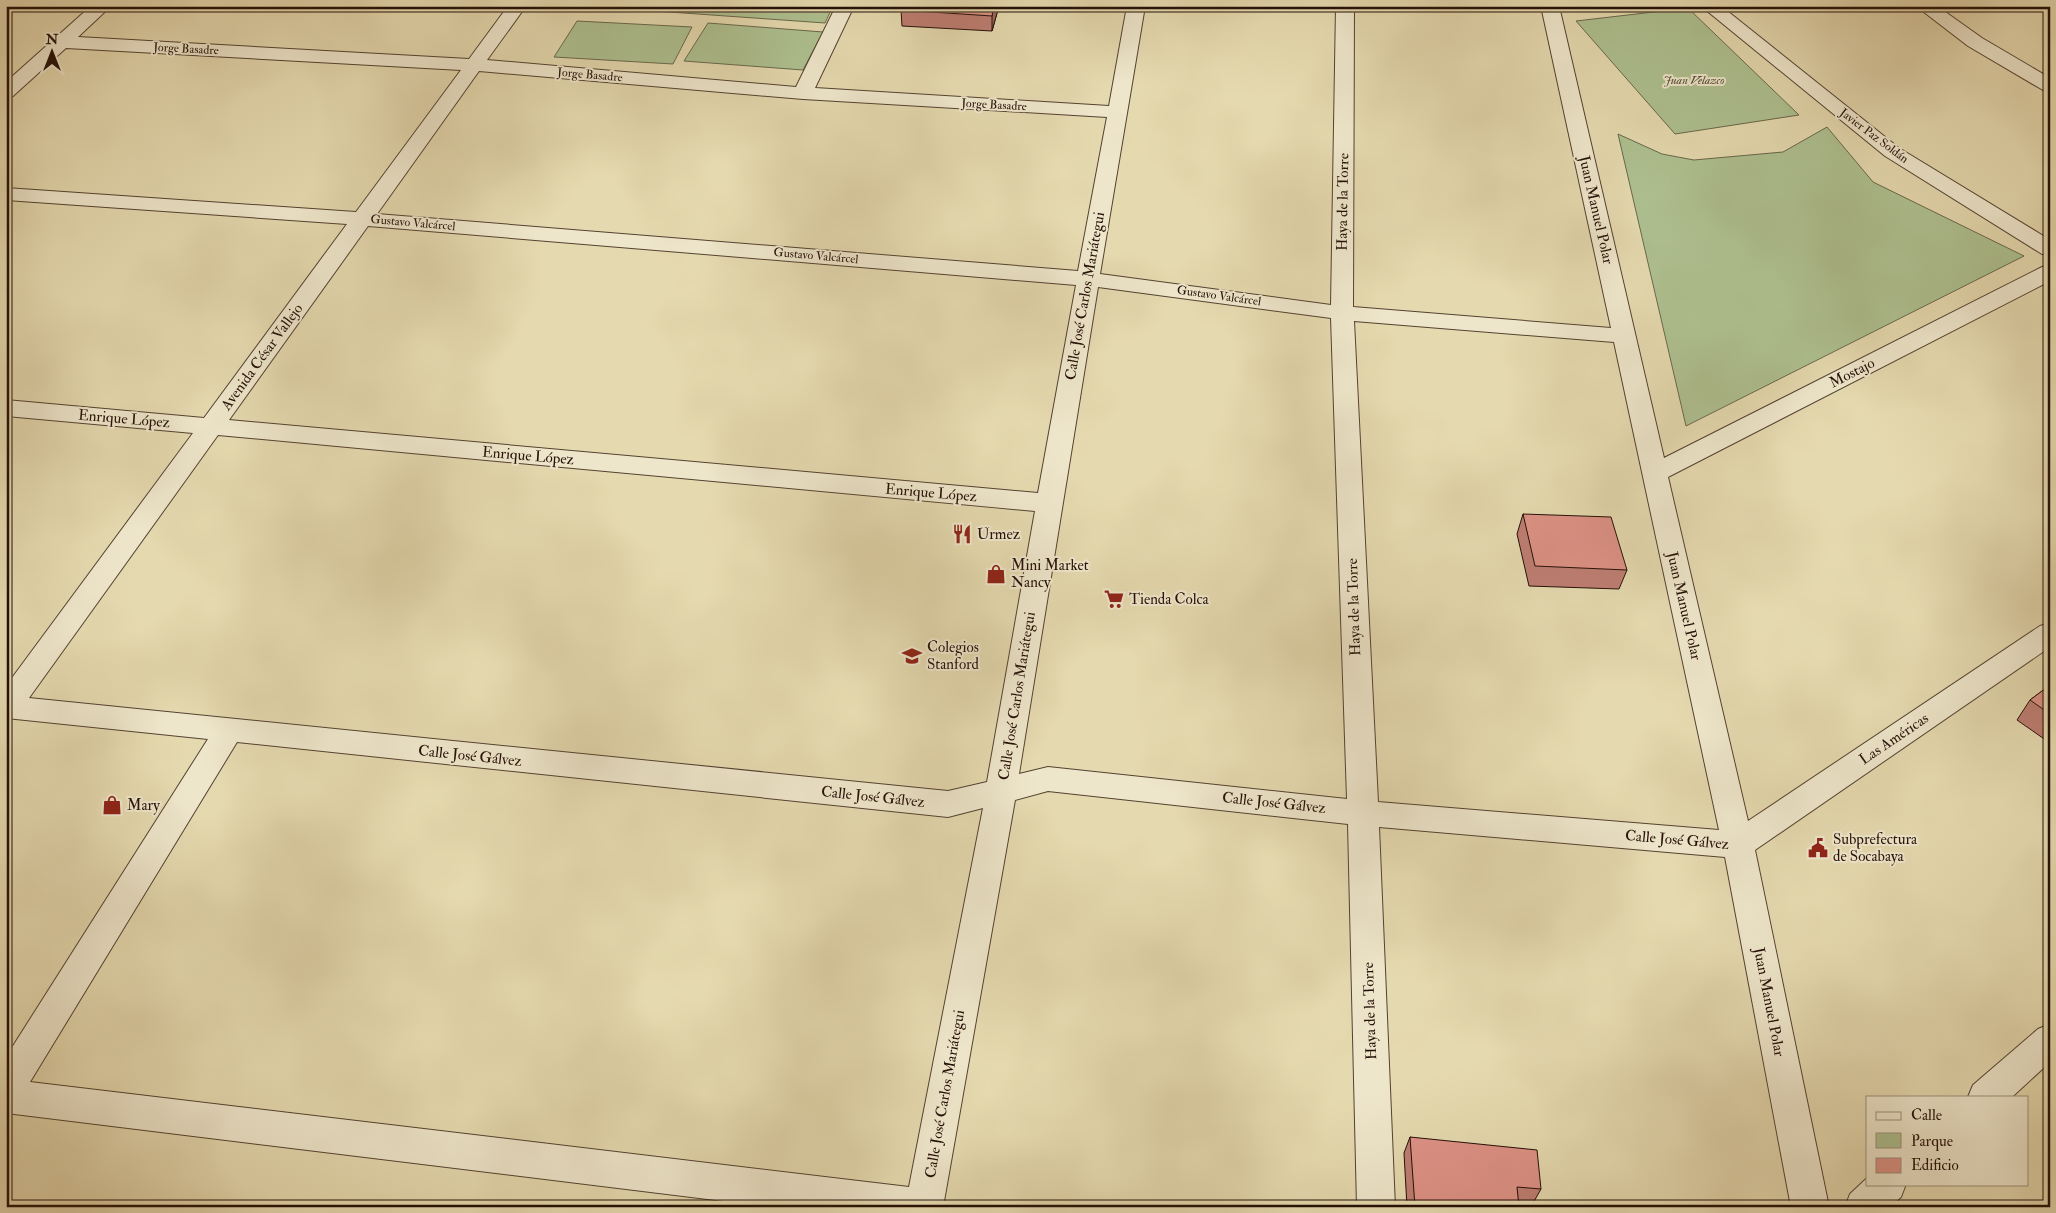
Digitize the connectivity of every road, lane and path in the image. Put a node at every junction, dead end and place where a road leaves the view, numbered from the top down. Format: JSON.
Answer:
{"nodes":[{"id":1,"x":102,"y":6,"type":"edge"},
{"id":2,"x":517,"y":6,"type":"edge"},
{"id":3,"x":846,"y":6,"type":"edge"},
{"id":4,"x":1136,"y":6,"type":"edge"},
{"id":5,"x":1345,"y":6,"type":"edge"},
{"id":6,"x":1549,"y":6,"type":"edge"},
{"id":7,"x":1710,"y":6,"type":"edge"},
{"id":8,"x":1925,"y":6,"type":"edge"},
{"id":9,"x":63,"y":42,"type":"junction"},
{"id":10,"x":475,"y":65,"type":"junction"},
{"id":11,"x":2050,"y":86,"type":"edge"},
{"id":12,"x":6,"y":92,"type":"edge"},
{"id":13,"x":803,"y":93,"type":"junction"},
{"id":14,"x":1116,"y":112,"type":"junction"},
{"id":15,"x":6,"y":194,"type":"edge"},
{"id":16,"x":362,"y":219,"type":"junction"},
{"id":17,"x":2050,"y":249,"type":"edge"},
{"id":18,"x":2050,"y":272,"type":"edge"},
{"id":19,"x":1089,"y":279,"type":"junction"},
{"id":20,"x":1342,"y":313,"type":"junction"},
{"id":21,"x":1624,"y":336,"type":"junction"},
{"id":22,"x":6,"y":408,"type":"edge"},
{"id":23,"x":211,"y":427,"type":"junction"},
{"id":24,"x":1654,"y":474,"type":"junction"},
{"id":25,"x":1049,"y":504,"type":"junction"},
{"id":26,"x":2050,"y":633,"type":"edge"},
{"id":27,"x":7,"y":707,"type":"edge"},
{"id":28,"x":229,"y":731,"type":"junction"},
{"id":29,"x":1001,"y":791,"type":"junction"},
{"id":30,"x":1363,"y":813,"type":"junction"},
{"id":31,"x":1738,"y":845,"type":"junction"},
{"id":32,"x":2050,"y":1040,"type":"edge"},
{"id":33,"x":6,"y":1089,"type":"edge"},
{"id":34,"x":6,"y":1096,"type":"edge"},
{"id":35,"x":1987,"y":1096,"type":"edge"},
{"id":36,"x":1886,"y":1186,"type":"edge"},
{"id":37,"x":924,"y":1207,"type":"edge"},
{"id":38,"x":1376,"y":1207,"type":"edge"},
{"id":39,"x":1810,"y":1207,"type":"edge"},
{"id":40,"x":1863,"y":1207,"type":"edge"}],
"edges":[{"from":1,"to":9,"type":"street"},
{"from":2,"to":10,"type":"street","name":"Avenida César Vallejo"},
{"from":3,"to":13,"type":"street"},
{"from":4,"to":14,"type":"street","name":"Calle José Carlos Mariátegui"},
{"from":5,"to":20,"type":"street","name":"Haya de la Torre"},
{"from":6,"to":21,"type":"street","name":"Juan Manuel Polar"},
{"from":7,"to":17,"type":"street","name":"Javier Paz Soldán"},
{"from":8,"to":11,"type":"street"},
{"from":9,"to":10,"type":"street","name":"Jorge Basadre"},
{"from":9,"to":12,"type":"street"},
{"from":10,"to":13,"type":"street","name":"Jorge Basadre"},
{"from":10,"to":16,"type":"street","name":"Avenida César Vallejo"},
{"from":13,"to":14,"type":"street","name":"Jorge Basadre"},
{"from":14,"to":19,"type":"street","name":"Calle José Carlos Mariátegui"},
{"from":15,"to":16,"type":"street","name":"Gustavo Valcárcel"},
{"from":16,"to":19,"type":"street","name":"Gustavo Valcárcel"},
{"from":16,"to":23,"type":"street","name":"Avenida César Vallejo"},
{"from":18,"to":24,"type":"street","name":"Mostajo"},
{"from":19,"to":20,"type":"street","name":"Gustavo Valcárcel"},
{"from":19,"to":25,"type":"street","name":"Calle José Carlos Mariátegui"},
{"from":20,"to":21,"type":"street","name":"Gustavo Valcárcel"},
{"from":20,"to":30,"type":"street","name":"Haya de la Torre"},
{"from":21,"to":24,"type":"street","name":"Juan Manuel Polar"},
{"from":22,"to":23,"type":"street","name":"Enrique López"},
{"from":23,"to":25,"type":"street","name":"Enrique López"},
{"from":23,"to":27,"type":"street","name":"Avenida César Vallejo"},
{"from":24,"to":31,"type":"street","name":"Juan Manuel Polar"},
{"from":25,"to":29,"type":"street","name":"Calle José Carlos Mariátegui"},
{"from":26,"to":31,"type":"street","name":"Las Américas"},
{"from":27,"to":28,"type":"street","name":"Calle José Gálvez"},
{"from":28,"to":29,"type":"street","name":"Calle José Gálvez"},
{"from":28,"to":33,"type":"street"},
{"from":29,"to":30,"type":"street","name":"Calle José Gálvez"},
{"from":29,"to":37,"type":"street","name":"Calle José Carlos Mariátegui"},
{"from":30,"to":31,"type":"street","name":"Calle José Gálvez"},
{"from":30,"to":38,"type":"street","name":"Haya de la Torre"},
{"from":31,"to":39,"type":"street","name":"Juan Manuel Polar"},
{"from":32,"to":35,"type":"street"},
{"from":34,"to":37,"type":"street"},
{"from":36,"to":40,"type":"street"}]}
